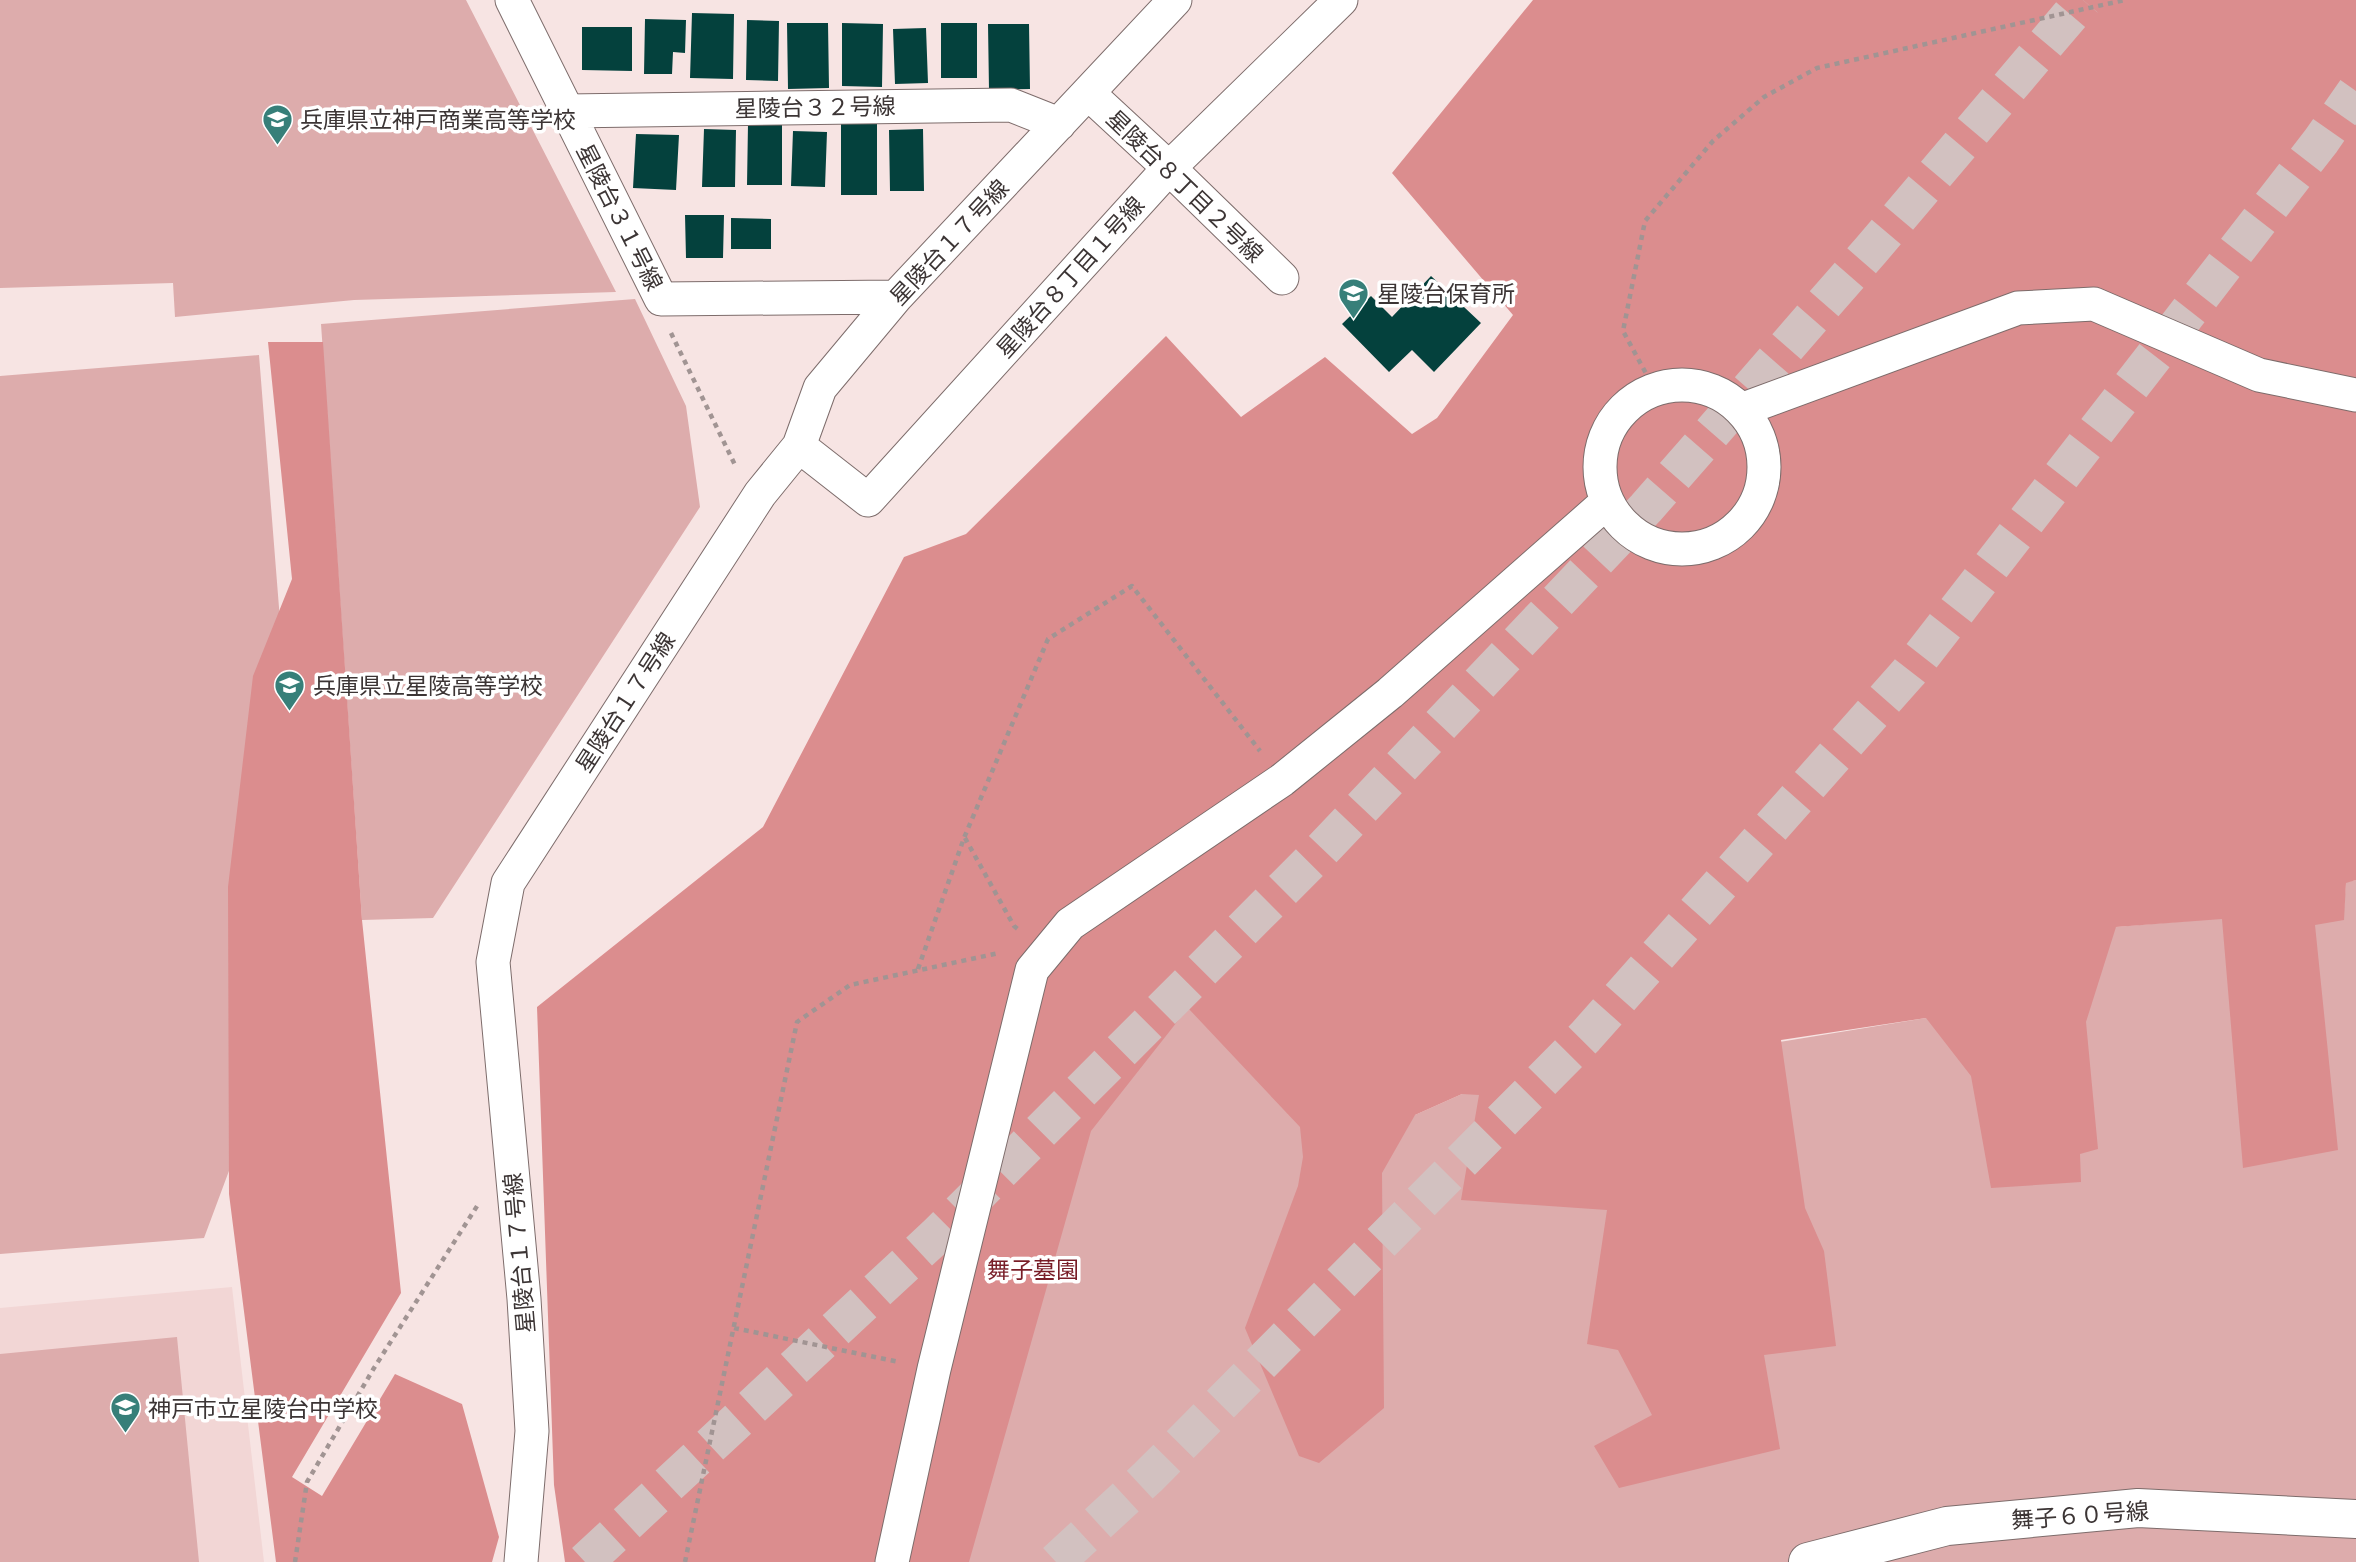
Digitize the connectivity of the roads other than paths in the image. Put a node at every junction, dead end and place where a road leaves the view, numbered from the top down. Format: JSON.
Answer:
{"nodes":[{"id":1,"x":512,"y":0,"type":"edge"},
{"id":2,"x":1175,"y":0,"type":"edge"},
{"id":3,"x":1341,"y":0,"type":"edge"},
{"id":4,"x":1088,"y":93,"type":"junction"},
{"id":5,"x":567,"y":111,"type":"junction"},
{"id":6,"x":1059,"y":124,"type":"junction"},
{"id":7,"x":1169,"y":168,"type":"junction"},
{"id":8,"x":1282,"y":278,"type":"dead end"},
{"id":9,"x":896,"y":298,"type":"junction"},
{"id":10,"x":2356,"y":396,"type":"edge"},
{"id":11,"x":1741,"y":410,"type":"junction"},
{"id":12,"x":799,"y":446,"type":"junction"},
{"id":13,"x":1607,"y":502,"type":"junction"},
{"id":14,"x":2356,"y":1519,"type":"edge"},
{"id":15,"x":521,"y":1562,"type":"edge"},
{"id":16,"x":892,"y":1562,"type":"edge"},
{"id":17,"x":1808,"y":1562,"type":"edge"}],
"edges":[{"from":1,"to":5,"type":"street","name":"星陵台３１号線"},
{"from":2,"to":4,"type":"street","name":"星陵台１７号線"},
{"from":3,"to":7,"type":"street","name":"星陵台８丁目１号線"},
{"from":4,"to":6,"type":"street","name":"星陵台１７号線"},
{"from":4,"to":7,"type":"street","name":"星陵台８丁目２号線"},
{"from":5,"to":6,"type":"street","name":"星陵台３２号線"},
{"from":5,"to":9,"type":"street","name":"星陵台３１号線"},
{"from":6,"to":9,"type":"street","name":"星陵台１７号線"},
{"from":7,"to":8,"type":"street","name":"星陵台８丁目２号線"},
{"from":7,"to":12,"type":"street","name":"星陵台８丁目１号線"},
{"from":9,"to":12,"type":"street","name":"星陵台１７号線"},
{"from":10,"to":11,"type":"street"},
{"from":11,"to":13,"type":"street"},
{"from":11,"to":13,"type":"street"},
{"from":12,"to":15,"type":"street","name":"星陵台１７号線"},
{"from":13,"to":16,"type":"street"},
{"from":14,"to":17,"type":"street","name":"舞子６０号線"}]}
